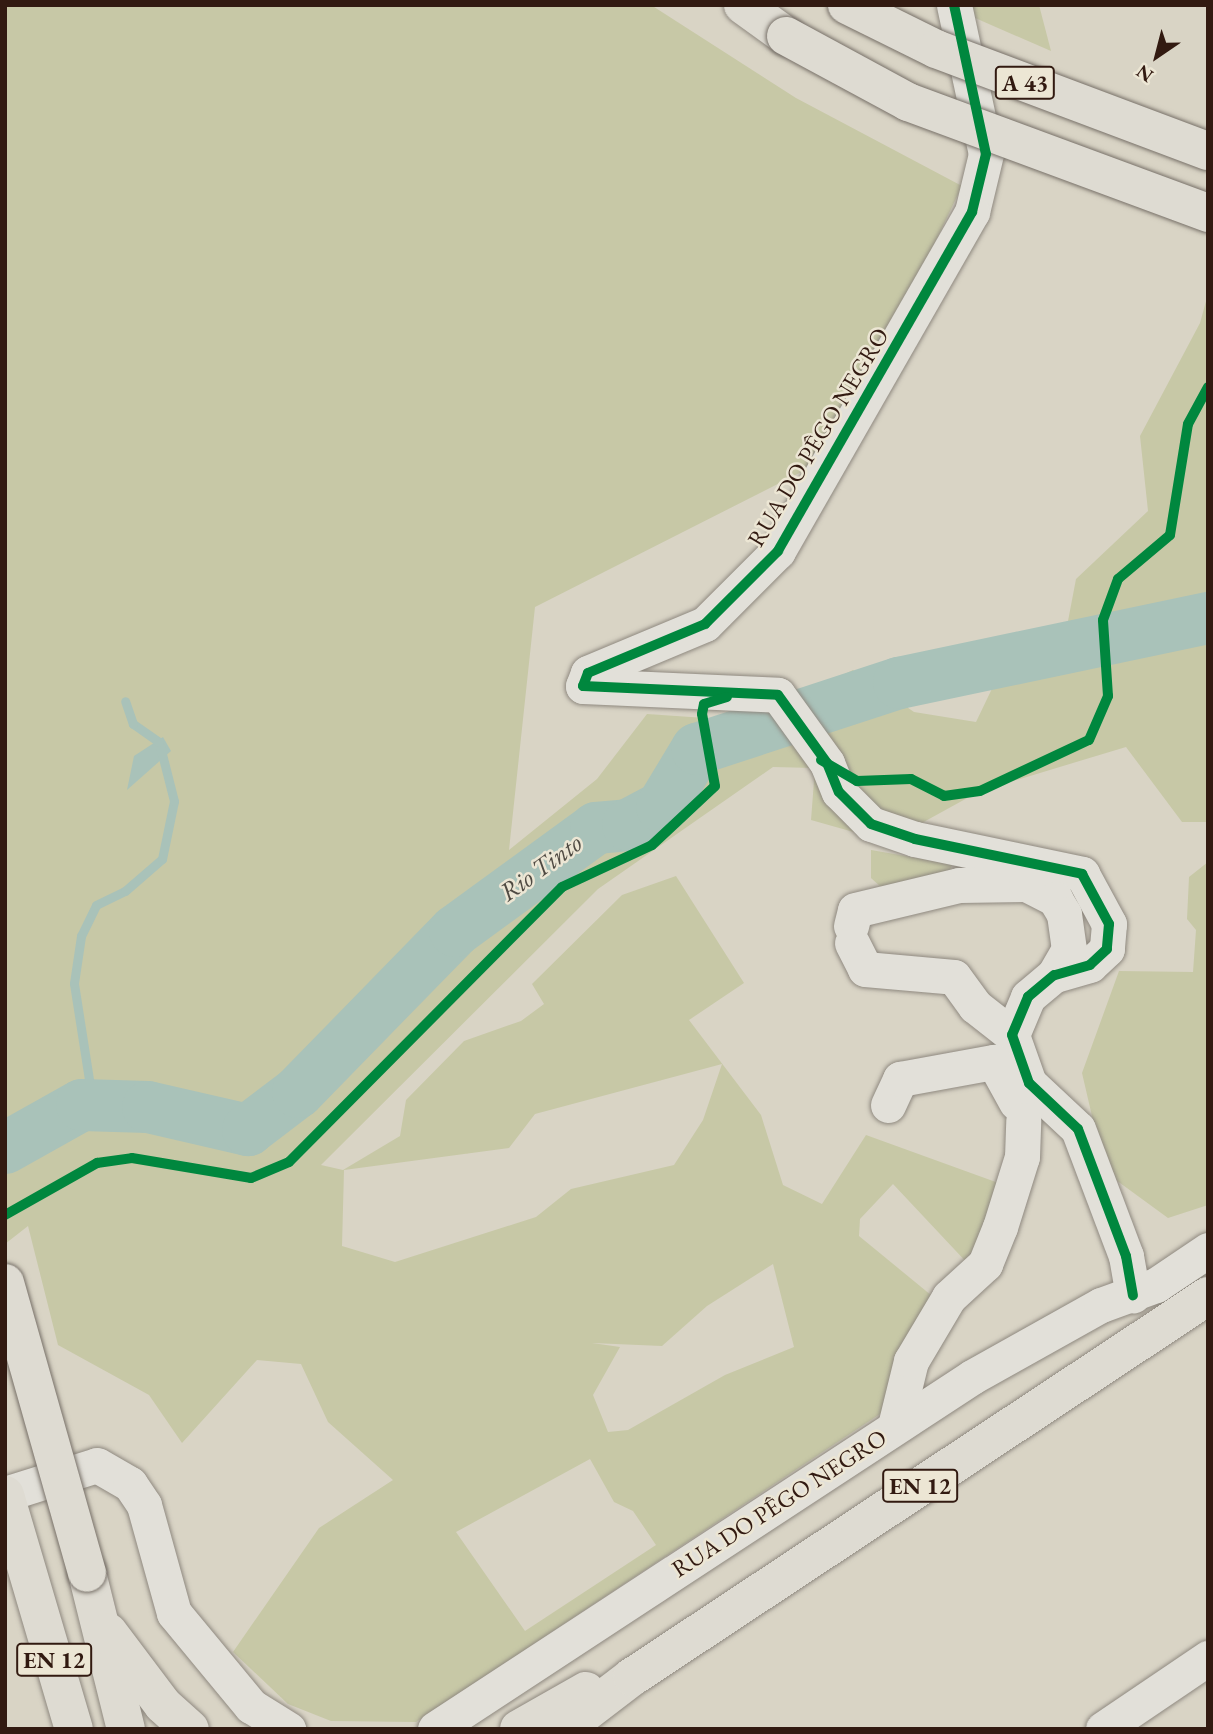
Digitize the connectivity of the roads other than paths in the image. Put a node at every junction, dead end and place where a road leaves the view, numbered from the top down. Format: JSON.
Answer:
{"nodes":[{"id":1,"x":743,"y":5,"type":"edge"},
{"id":2,"x":847,"y":5,"type":"edge"},
{"id":3,"x":954,"y":5,"type":"edge"},
{"id":4,"x":1208,"y":151,"type":"edge"},
{"id":5,"x":1208,"y":213,"type":"edge"},
{"id":6,"x":1054,"y":975,"type":"junction"},
{"id":7,"x":1012,"y":1035,"type":"junction"},
{"id":8,"x":888,"y":1105,"type":"dead end"},
{"id":9,"x":1036,"y":1113,"type":"junction"},
{"id":10,"x":1208,"y":1250,"type":"edge"},
{"id":11,"x":5,"y":1283,"type":"edge"},
{"id":12,"x":1133,"y":1295,"type":"junction"},
{"id":13,"x":1208,"y":1296,"type":"edge"},
{"id":14,"x":895,"y":1426,"type":"junction"},
{"id":15,"x":5,"y":1494,"type":"edge"},
{"id":16,"x":104,"y":1627,"type":"junction"},
{"id":17,"x":1208,"y":1658,"type":"edge"},
{"id":18,"x":632,"y":1676,"type":"junction"},
{"id":19,"x":77,"y":1719,"type":"edge"},
{"id":20,"x":126,"y":1729,"type":"edge"},
{"id":21,"x":190,"y":1729,"type":"edge"},
{"id":22,"x":288,"y":1729,"type":"edge"},
{"id":23,"x":435,"y":1729,"type":"edge"},
{"id":24,"x":519,"y":1729,"type":"edge"},
{"id":25,"x":564,"y":1729,"type":"edge"},
{"id":26,"x":1103,"y":1729,"type":"edge"}],
"edges":[{"from":1,"to":5,"type":"main road","number":"A 43","bridge":true},
{"from":2,"to":4,"type":"main road","number":"A 43","bridge":true},
{"from":3,"to":6,"type":"street","name":"RUA DO PÊGO NEGRO"},
{"from":6,"to":7,"type":"street","name":"RUA DO PÊGO NEGRO"},
{"from":6,"to":7,"type":"street"},
{"from":7,"to":9,"type":"street"},
{"from":8,"to":9,"type":"street"},
{"from":9,"to":12,"type":"street"},
{"from":9,"to":14,"type":"street"},
{"from":10,"to":12,"type":"street","name":"RUA DO PÊGO NEGRO"},
{"from":11,"to":16,"type":"main road","number":"EN 12","bridge":true},
{"from":12,"to":14,"type":"street","name":"RUA DO PÊGO NEGRO"},
{"from":13,"to":18,"type":"main road","number":"EN 12"},
{"from":14,"to":23,"type":"street","name":"RUA DO PÊGO NEGRO"},
{"from":15,"to":19,"type":"main road","number":"EN 12"},
{"from":15,"to":22,"type":"street"},
{"from":16,"to":20,"type":"main road","number":"EN 12"},
{"from":16,"to":21,"type":"main road"},
{"from":17,"to":26,"type":"street"},
{"from":18,"to":24,"type":"main road"},
{"from":18,"to":25,"type":"main road","number":"EN 12"}]}
